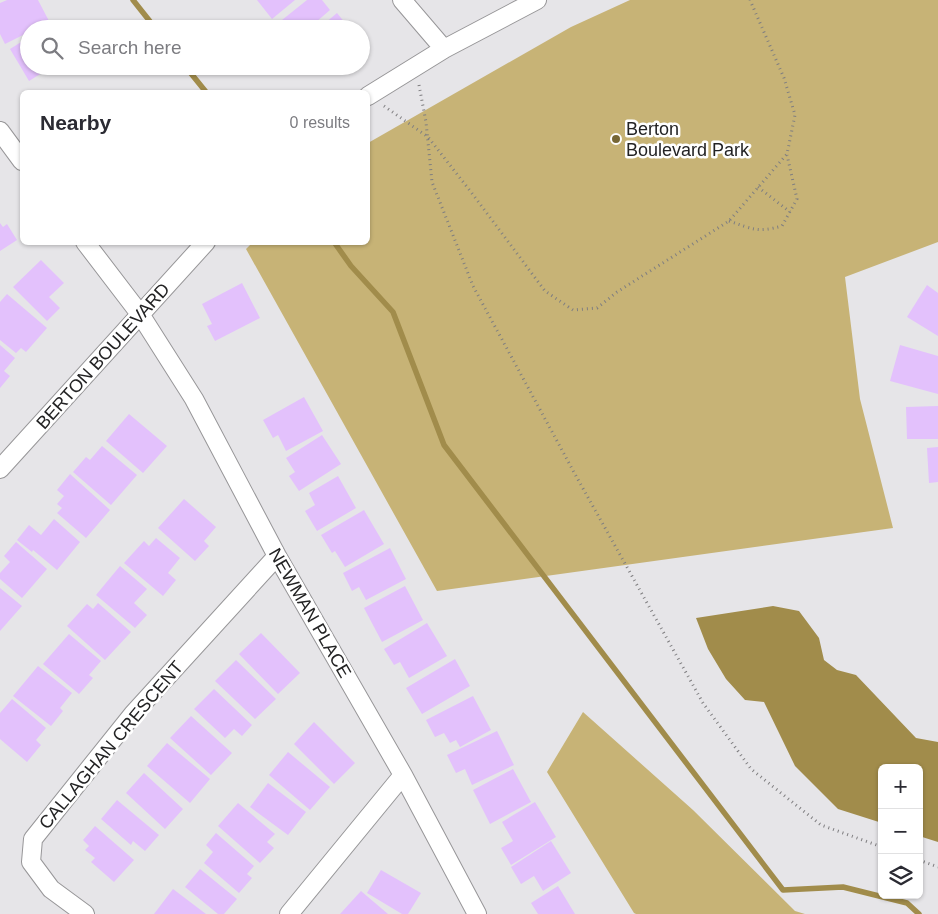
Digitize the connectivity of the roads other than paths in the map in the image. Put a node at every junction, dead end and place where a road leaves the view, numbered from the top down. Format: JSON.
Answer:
{"nodes":[{"id":1,"x":402,"y":0,"type":"edge"},
{"id":2,"x":537,"y":0,"type":"edge"},
{"id":3,"x":444,"y":49,"type":"junction"},
{"id":4,"x":370,"y":95,"type":"edge"},
{"id":5,"x":0,"y":131,"type":"edge"},
{"id":6,"x":20,"y":158,"type":"edge"},
{"id":7,"x":87,"y":245,"type":"edge"},
{"id":8,"x":203,"y":245,"type":"edge"},
{"id":9,"x":140,"y":314,"type":"junction"},
{"id":10,"x":0,"y":469,"type":"edge"},
{"id":11,"x":277,"y":556,"type":"junction"},
{"id":12,"x":403,"y":775,"type":"junction"},
{"id":13,"x":85,"y":914,"type":"edge"},
{"id":14,"x":289,"y":914,"type":"edge"},
{"id":15,"x":477,"y":914,"type":"edge"}],
"edges":[{"from":1,"to":3,"type":"street"},
{"from":2,"to":3,"type":"street"},
{"from":3,"to":4,"type":"street"},
{"from":5,"to":6,"type":"street"},
{"from":7,"to":9,"type":"street","name":"NEWMAN PLACE"},
{"from":8,"to":9,"type":"street","name":"BERTON BOULEVARD"},
{"from":9,"to":10,"type":"street","name":"BERTON BOULEVARD"},
{"from":9,"to":11,"type":"street","name":"NEWMAN PLACE"},
{"from":11,"to":12,"type":"street","name":"NEWMAN PLACE"},
{"from":11,"to":13,"type":"street","name":"CALLAGHAN CRESCENT"},
{"from":12,"to":14,"type":"street"},
{"from":12,"to":15,"type":"street","name":"NEWMAN PLACE"}]}
